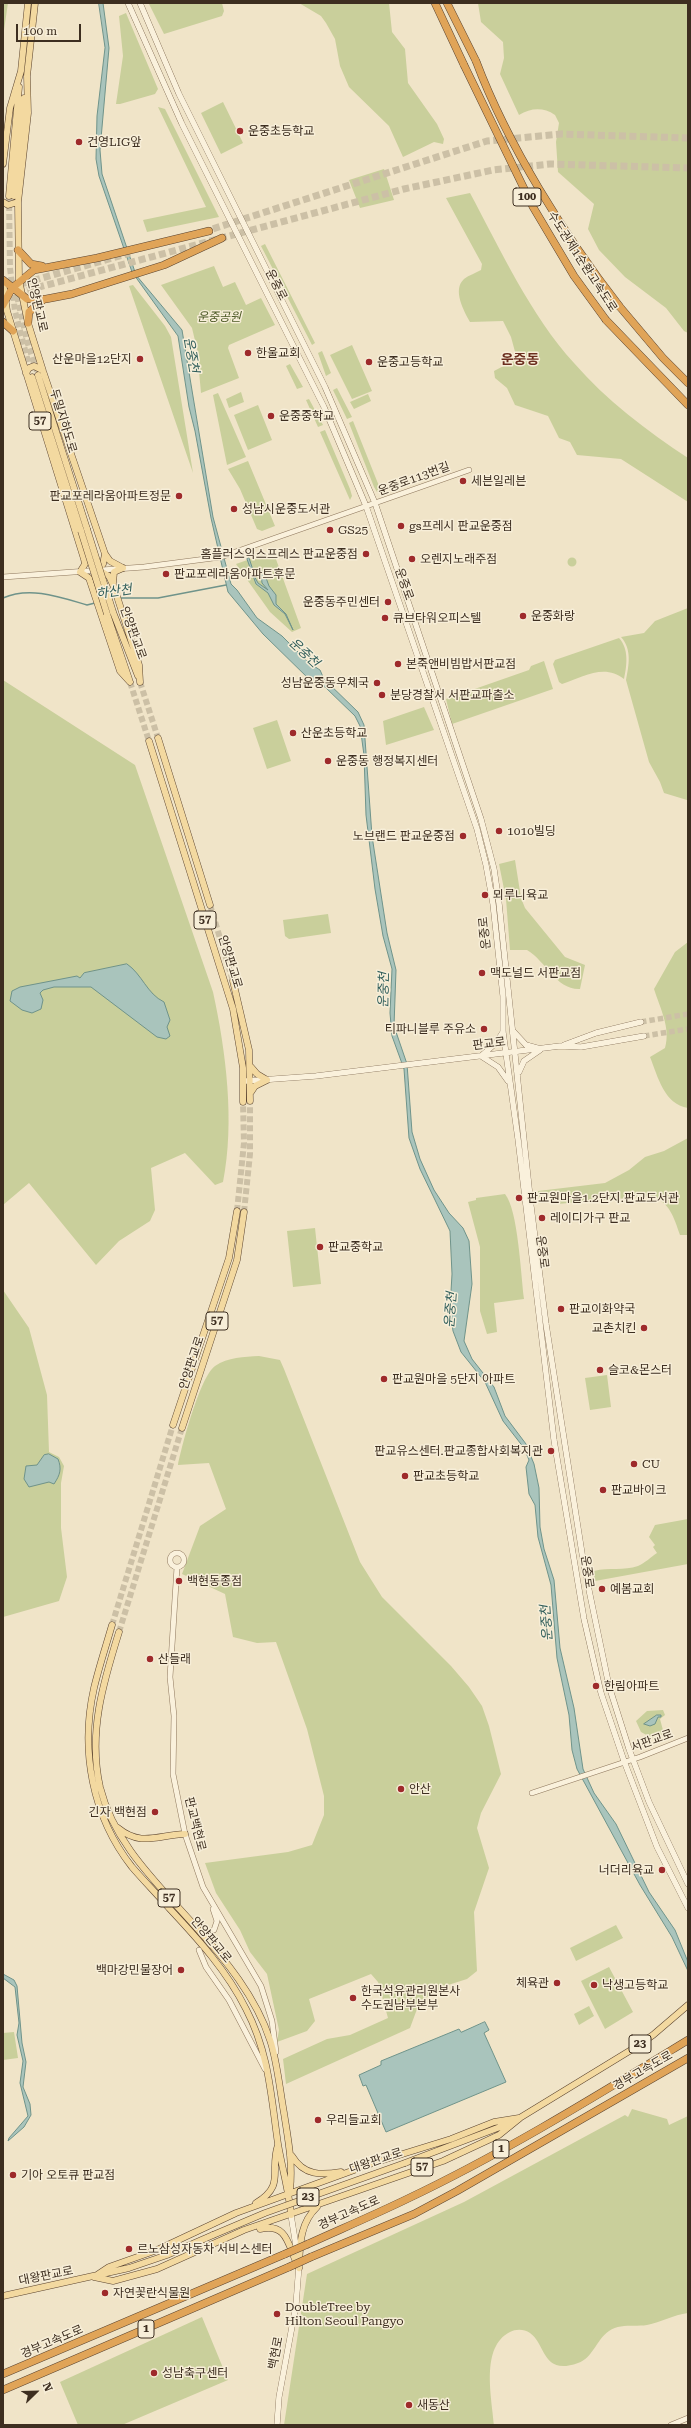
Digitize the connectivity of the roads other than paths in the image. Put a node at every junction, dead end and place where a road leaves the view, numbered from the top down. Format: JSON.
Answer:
{"nodes":[{"id":1,"x":28,"y":3,"type":"edge"},
{"id":2,"x":36,"y":3,"type":"edge"},
{"id":3,"x":128,"y":3,"type":"edge"},
{"id":4,"x":140,"y":3,"type":"edge"},
{"id":5,"x":435,"y":3,"type":"edge"},
{"id":6,"x":447,"y":3,"type":"edge"},
{"id":7,"x":21,"y":71,"type":"junction"},
{"id":8,"x":27,"y":76,"type":"junction"},
{"id":9,"x":3,"y":164,"type":"edge"},
{"id":10,"x":3,"y":202,"type":"edge"},
{"id":11,"x":18,"y":202,"type":"junction"},
{"id":12,"x":209,"y":230,"type":"tunnel mouth"},
{"id":13,"x":222,"y":238,"type":"dead end"},
{"id":14,"x":18,"y":250,"type":"junction"},
{"id":15,"x":44,"y":267,"type":"junction"},
{"id":16,"x":19,"y":280,"type":"junction"},
{"id":17,"x":3,"y":281,"type":"edge"},
{"id":18,"x":12,"y":288,"type":"junction"},
{"id":19,"x":21,"y":294,"type":"junction"},
{"id":20,"x":46,"y":299,"type":"junction"},
{"id":21,"x":4,"y":304,"type":"edge"},
{"id":22,"x":3,"y":322,"type":"edge"},
{"id":23,"x":28,"y":323,"type":"junction"},
{"id":24,"x":13,"y":330,"type":"junction"},
{"id":25,"x":26,"y":373,"type":"junction"},
{"id":26,"x":38,"y":374,"type":"junction"},
{"id":27,"x":688,"y":383,"type":"edge"},
{"id":28,"x":688,"y":405,"type":"edge"},
{"id":29,"x":65,"y":437,"type":"junction"},
{"id":30,"x":46,"y":438,"type":"junction"},
{"id":31,"x":469,"y":470,"type":"dead end"},
{"id":32,"x":65,"y":474,"type":"junction"},
{"id":33,"x":375,"y":504,"type":"junction"},
{"id":34,"x":366,"y":506,"type":"junction"},
{"id":35,"x":105,"y":554,"type":"junction"},
{"id":36,"x":84,"y":559,"type":"junction"},
{"id":37,"x":123,"y":568,"type":"junction"},
{"id":38,"x":100,"y":570,"type":"junction"},
{"id":39,"x":80,"y":572,"type":"junction"},
{"id":40,"x":3,"y":577,"type":"edge"},
{"id":41,"x":114,"y":585,"type":"junction"},
{"id":42,"x":93,"y":590,"type":"junction"},
{"id":43,"x":107,"y":614,"type":"junction"},
{"id":44,"x":130,"y":682,"type":"tunnel mouth"},
{"id":45,"x":158,"y":738,"type":"tunnel mouth"},
{"id":46,"x":149,"y":741,"type":"tunnel mouth"},
{"id":47,"x":210,"y":905,"type":"tunnel mouth"},
{"id":48,"x":233,"y":981,"type":"tunnel mouth"},
{"id":49,"x":641,"y":1022,"type":"tunnel mouth"},
{"id":50,"x":513,"y":1031,"type":"junction"},
{"id":51,"x":503,"y":1032,"type":"junction"},
{"id":52,"x":644,"y":1036,"type":"tunnel mouth"},
{"id":53,"x":560,"y":1046,"type":"junction"},
{"id":54,"x":542,"y":1049,"type":"junction"},
{"id":55,"x":515,"y":1052,"type":"junction"},
{"id":56,"x":505,"y":1054,"type":"junction"},
{"id":57,"x":481,"y":1056,"type":"junction"},
{"id":58,"x":251,"y":1067,"type":"junction"},
{"id":59,"x":519,"y":1079,"type":"junction"},
{"id":60,"x":267,"y":1080,"type":"junction"},
{"id":61,"x":251,"y":1081,"type":"junction"},
{"id":62,"x":243,"y":1082,"type":"junction"},
{"id":63,"x":509,"y":1082,"type":"junction"},
{"id":64,"x":243,"y":1102,"type":"tunnel mouth"},
{"id":65,"x":173,"y":1425,"type":"tunnel mouth"},
{"id":66,"x":182,"y":1428,"type":"tunnel mouth"},
{"id":67,"x":177,"y":1567,"type":"dead end"},
{"id":68,"x":112,"y":1625,"type":"tunnel mouth"},
{"id":69,"x":118,"y":1632,"type":"tunnel mouth"},
{"id":70,"x":688,"y":1738,"type":"edge"},
{"id":71,"x":632,"y":1759,"type":"junction"},
{"id":72,"x":624,"y":1762,"type":"junction"},
{"id":73,"x":532,"y":1793,"type":"dead end"},
{"id":74,"x":116,"y":1826,"type":"junction"},
{"id":75,"x":185,"y":1834,"type":"junction"},
{"id":76,"x":688,"y":1884,"type":"edge"},
{"id":77,"x":210,"y":1900,"type":"junction"},
{"id":78,"x":688,"y":1908,"type":"edge"},
{"id":79,"x":228,"y":1928,"type":"junction"},
{"id":80,"x":198,"y":1950,"type":"dead end"},
{"id":81,"x":688,"y":2005,"type":"edge"},
{"id":82,"x":688,"y":2040,"type":"edge"},
{"id":83,"x":688,"y":2058,"type":"edge"},
{"id":84,"x":275,"y":2067,"type":"junction"},
{"id":85,"x":270,"y":2077,"type":"junction"},
{"id":86,"x":520,"y":2118,"type":"junction"},
{"id":87,"x":278,"y":2144,"type":"junction"},
{"id":88,"x":291,"y":2153,"type":"junction"},
{"id":89,"x":357,"y":2169,"type":"junction"},
{"id":90,"x":289,"y":2193,"type":"junction"},
{"id":91,"x":318,"y":2205,"type":"junction"},
{"id":92,"x":236,"y":2214,"type":"junction"},
{"id":93,"x":292,"y":2215,"type":"junction"},
{"id":94,"x":244,"y":2230,"type":"junction"},
{"id":95,"x":299,"y":2268,"type":"junction"},
{"id":96,"x":94,"y":2277,"type":"junction"},
{"id":97,"x":3,"y":2296,"type":"edge"},
{"id":98,"x":3,"y":2374,"type":"edge"},
{"id":99,"x":3,"y":2390,"type":"edge"},
{"id":100,"x":688,"y":2418,"type":"edge"},
{"id":101,"x":277,"y":2425,"type":"edge"},
{"id":102,"x":671,"y":2425,"type":"edge"}],
"edges":[{"from":1,"to":7,"type":"main road","number":"57"},
{"from":2,"to":8,"type":"main road","name":"안양판교로","number":"57"},
{"from":3,"to":34,"type":"main road","name":"운중로"},
{"from":4,"to":33,"type":"main road","name":"운중로"},
{"from":5,"to":28,"type":"highway","name":"수도권제1순환고속도로","number":"100","bridge":true},
{"from":6,"to":27,"type":"highway","name":"수도권제1순환고속도로","number":"100","bridge":true},
{"from":7,"to":8,"type":"main road","number":"57"},
{"from":7,"to":9,"type":"main road","number":"57"},
{"from":8,"to":11,"type":"main road","name":"안양판교로","number":"57"},
{"from":10,"to":11,"type":"main road"},
{"from":11,"to":14,"type":"main road","name":"안양판교로","number":"57"},
{"from":12,"to":15,"type":"highway"},
{"from":13,"to":20,"type":"highway"},
{"from":14,"to":15,"type":"highway"},
{"from":14,"to":16,"type":"main road","name":"안양판교로","number":"57"},
{"from":15,"to":16,"type":"highway"},
{"from":16,"to":18,"type":"highway"},
{"from":16,"to":19,"type":"main road","name":"안양판교로","number":"57"},
{"from":17,"to":18,"type":"highway"},
{"from":17,"to":21,"type":"main road","number":"57"},
{"from":18,"to":19,"type":"highway"},
{"from":18,"to":21,"type":"highway"},
{"from":19,"to":20,"type":"highway"},
{"from":19,"to":23,"type":"main road","name":"안양판교로","number":"57"},
{"from":20,"to":23,"type":"highway"},
{"from":21,"to":24,"type":"main road","number":"57"},
{"from":22,"to":24,"type":"highway"},
{"from":23,"to":26,"type":"main road","name":"안양판교로","number":"57"},
{"from":24,"to":25,"type":"main road","number":"57"},
{"from":25,"to":26,"type":"main road"},
{"from":25,"to":30,"type":"main road","number":"57"},
{"from":26,"to":29,"type":"main road","name":"안양판교로","number":"57"},
{"from":26,"to":32,"type":"main road","name":"두밀지하도로","number":"57"},
{"from":29,"to":32,"type":"main road"},
{"from":29,"to":35,"type":"main road","name":"안양판교로","number":"57"},
{"from":30,"to":32,"type":"main road"},
{"from":30,"to":36,"type":"main road","number":"57"},
{"from":31,"to":33,"type":"street","name":"운중로113번길"},
{"from":32,"to":43,"type":"main road","name":"안양판교로","number":"57","bridge":true},
{"from":33,"to":34,"type":"street","name":"운중로113번길"},
{"from":33,"to":50,"type":"main road","name":"운중로"},
{"from":34,"to":37,"type":"street","name":"운중로113번길"},
{"from":34,"to":51,"type":"main road","name":"운중로"},
{"from":35,"to":37,"type":"main road"},
{"from":35,"to":38,"type":"main road"},
{"from":36,"to":38,"type":"main road"},
{"from":36,"to":39,"type":"main road"},
{"from":37,"to":38,"type":"street","name":"운중로113번길"},
{"from":37,"to":41,"type":"main road"},
{"from":38,"to":39,"type":"street","name":"운중로113번길"},
{"from":38,"to":41,"type":"main road"},
{"from":38,"to":42,"type":"main road"},
{"from":39,"to":40,"type":"street","name":"운중로113번길"},
{"from":39,"to":42,"type":"main road","name":"안양판교로"},
{"from":41,"to":43,"type":"main road","name":"안양판교로","number":"57"},
{"from":42,"to":43,"type":"main road","name":"안양판교로"},
{"from":43,"to":44,"type":"main road","name":"안양판교로","number":"57"},
{"from":45,"to":47,"type":"main road","number":"57"},
{"from":46,"to":62,"type":"main road","name":"안양판교로","number":"57"},
{"from":48,"to":58,"type":"main road","name":"안양판교로"},
{"from":49,"to":53,"type":"main road","name":"판교로"},
{"from":50,"to":54,"type":"main road"},
{"from":50,"to":55,"type":"main road","name":"운중로"},
{"from":51,"to":56,"type":"main road","name":"운중로"},
{"from":51,"to":57,"type":"main road"},
{"from":52,"to":53,"type":"main road","name":"판교로"},
{"from":53,"to":54,"type":"main road","name":"판교로"},
{"from":54,"to":55,"type":"main road","name":"판교로"},
{"from":54,"to":59,"type":"main road"},
{"from":55,"to":56,"type":"main road","name":"판교로"},
{"from":55,"to":59,"type":"main road","name":"운중로"},
{"from":56,"to":57,"type":"main road","name":"판교로"},
{"from":56,"to":63,"type":"main road","name":"운중로"},
{"from":57,"to":60,"type":"main road","name":"판교로"},
{"from":57,"to":63,"type":"main road"},
{"from":58,"to":60,"type":"main road"},
{"from":58,"to":61,"type":"main road","name":"안양판교로"},
{"from":59,"to":71,"type":"main road","name":"운중로"},
{"from":60,"to":61,"type":"main road"},
{"from":60,"to":61,"type":"main road","name":"안양판교로"},
{"from":61,"to":62,"type":"main road"},
{"from":62,"to":64,"type":"main road","name":"안양판교로","number":"57"},
{"from":63,"to":72,"type":"main road","name":"운중로"},
{"from":65,"to":66,"type":"main road","name":"안양판교로","number":"57"},
{"from":67,"to":75,"type":"street","name":"판교백현로"},
{"from":68,"to":85,"type":"main road","name":"안양판교로","number":"57"},
{"from":69,"to":74,"type":"main road","name":"안양판교로","number":"57"},
{"from":70,"to":71,"type":"street","name":"서판교로"},
{"from":71,"to":72,"type":"street","name":"서판교로"},
{"from":71,"to":76,"type":"main road","name":"운중로"},
{"from":72,"to":73,"type":"street","name":"서판교로"},
{"from":72,"to":78,"type":"main road","name":"운중로"},
{"from":74,"to":75,"type":"main road"},
{"from":74,"to":84,"type":"main road","name":"안양판교로","number":"57"},
{"from":75,"to":77,"type":"street","name":"판교백현로"},
{"from":77,"to":79,"type":"street","name":"판교백현로"},
{"from":77,"to":79,"type":"street"},
{"from":79,"to":84,"type":"street","name":"판교백현로"},
{"from":80,"to":85,"type":"street"},
{"from":81,"to":86,"type":"main road","name":"대왕판교로","number":"23"},
{"from":82,"to":98,"type":"highway","name":"경부고속도로","number":"1","bridge":true},
{"from":83,"to":99,"type":"highway","name":"경부고속도로","number":"1","bridge":true},
{"from":84,"to":88,"type":"main road","name":"안양판교로","number":"57"},
{"from":85,"to":87,"type":"main road","name":"안양판교로","number":"57"},
{"from":86,"to":89,"type":"main road","number":"57"},
{"from":86,"to":91,"type":"main road","number":"57"},
{"from":86,"to":96,"type":"main road","name":"대왕판교로","number":"23","bridge":true},
{"from":87,"to":90,"type":"main road","name":"안양판교로","number":"57"},
{"from":87,"to":92,"type":"main road"},
{"from":88,"to":89,"type":"main road","number":"57"},
{"from":88,"to":90,"type":"main road","name":"안양판교로","number":"57"},
{"from":89,"to":90,"type":"main road","name":"대왕판교로"},
{"from":90,"to":92,"type":"main road","name":"대왕판교로","number":"23"},
{"from":90,"to":93,"type":"main road","name":"안양판교로","number":"57"},
{"from":91,"to":93,"type":"main road","name":"대왕판교로","number":"57"},
{"from":91,"to":95,"type":"main road"},
{"from":92,"to":96,"type":"main road","name":"대왕판교로"},
{"from":93,"to":94,"type":"main road","name":"대왕판교로"},
{"from":93,"to":95,"type":"main road","name":"백현로"},
{"from":94,"to":95,"type":"main road"},
{"from":94,"to":96,"type":"main road","name":"대왕판교로"},
{"from":95,"to":101,"type":"main road","name":"백현로"},
{"from":96,"to":97,"type":"main road","name":"대왕판교로","number":"23"},
{"from":100,"to":102,"type":"street"}]}
